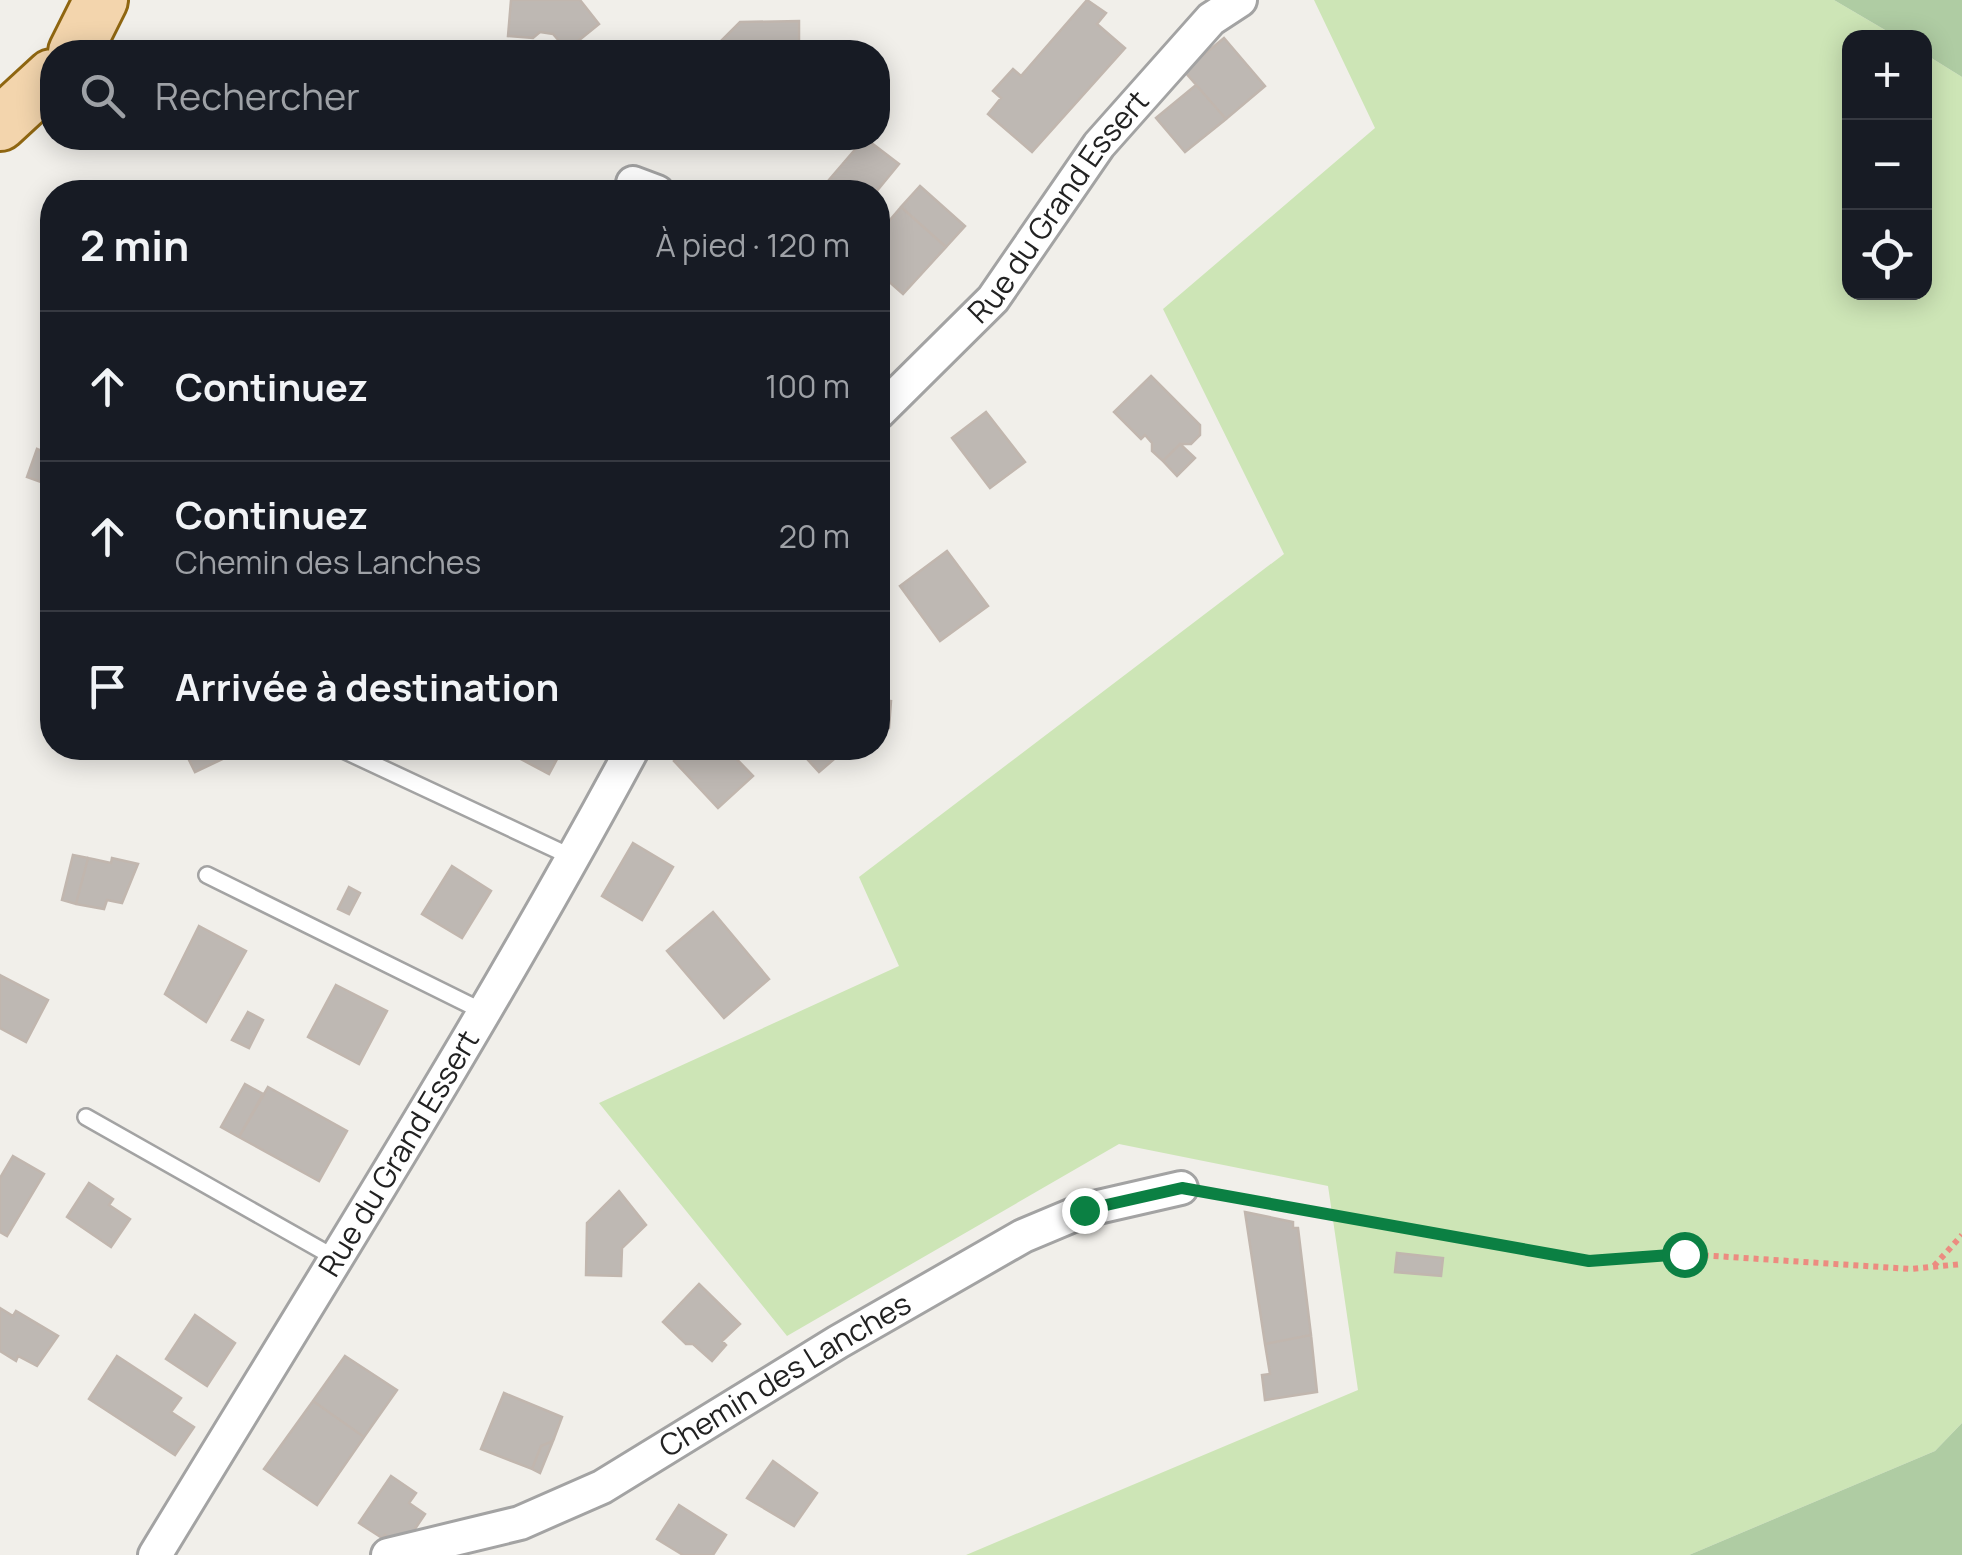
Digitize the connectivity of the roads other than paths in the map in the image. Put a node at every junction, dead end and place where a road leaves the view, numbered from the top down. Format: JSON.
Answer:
{"nodes":[{"id":1,"x":101,"y":0,"type":"edge"},
{"id":2,"x":1225,"y":3,"type":"edge"},
{"id":3,"x":81,"y":40,"type":"edge"},
{"id":4,"x":40,"y":87,"type":"edge"},
{"id":5,"x":0,"y":124,"type":"edge"},
{"id":6,"x":890,"y":390,"type":"edge"},
{"id":7,"x":365,"y":760,"type":"edge"},
{"id":8,"x":627,"y":760,"type":"edge"},
{"id":9,"x":574,"y":858,"type":"junction"},
{"id":10,"x":207,"y":876,"type":"dead end"},
{"id":11,"x":484,"y":1012,"type":"junction"},
{"id":12,"x":86,"y":1117,"type":"dead end"},
{"id":13,"x":1182,"y":1188,"type":"road end"},
{"id":14,"x":337,"y":1259,"type":"junction"},
{"id":15,"x":440,"y":1549,"type":"edge"},
{"id":16,"x":154,"y":1555,"type":"edge"},
{"id":17,"x":388,"y":1555,"type":"edge"}],
"edges":[{"from":1,"to":3,"type":"main road"},
{"from":2,"to":6,"type":"street","name":"Rue du Grand Essert"},
{"from":4,"to":5,"type":"main road"},
{"from":7,"to":9,"type":"lane"},
{"from":8,"to":9,"type":"street","name":"Rue du Grand Essert"},
{"from":9,"to":11,"type":"street","name":"Rue du Grand Essert"},
{"from":10,"to":11,"type":"lane"},
{"from":11,"to":14,"type":"street","name":"Rue du Grand Essert"},
{"from":12,"to":14,"type":"lane"},
{"from":13,"to":15,"type":"street","name":"Chemin des Lanches"},
{"from":14,"to":16,"type":"street","name":"Rue du Grand Essert"},
{"from":15,"to":17,"type":"street","name":"Chemin des Lanches"}]}
